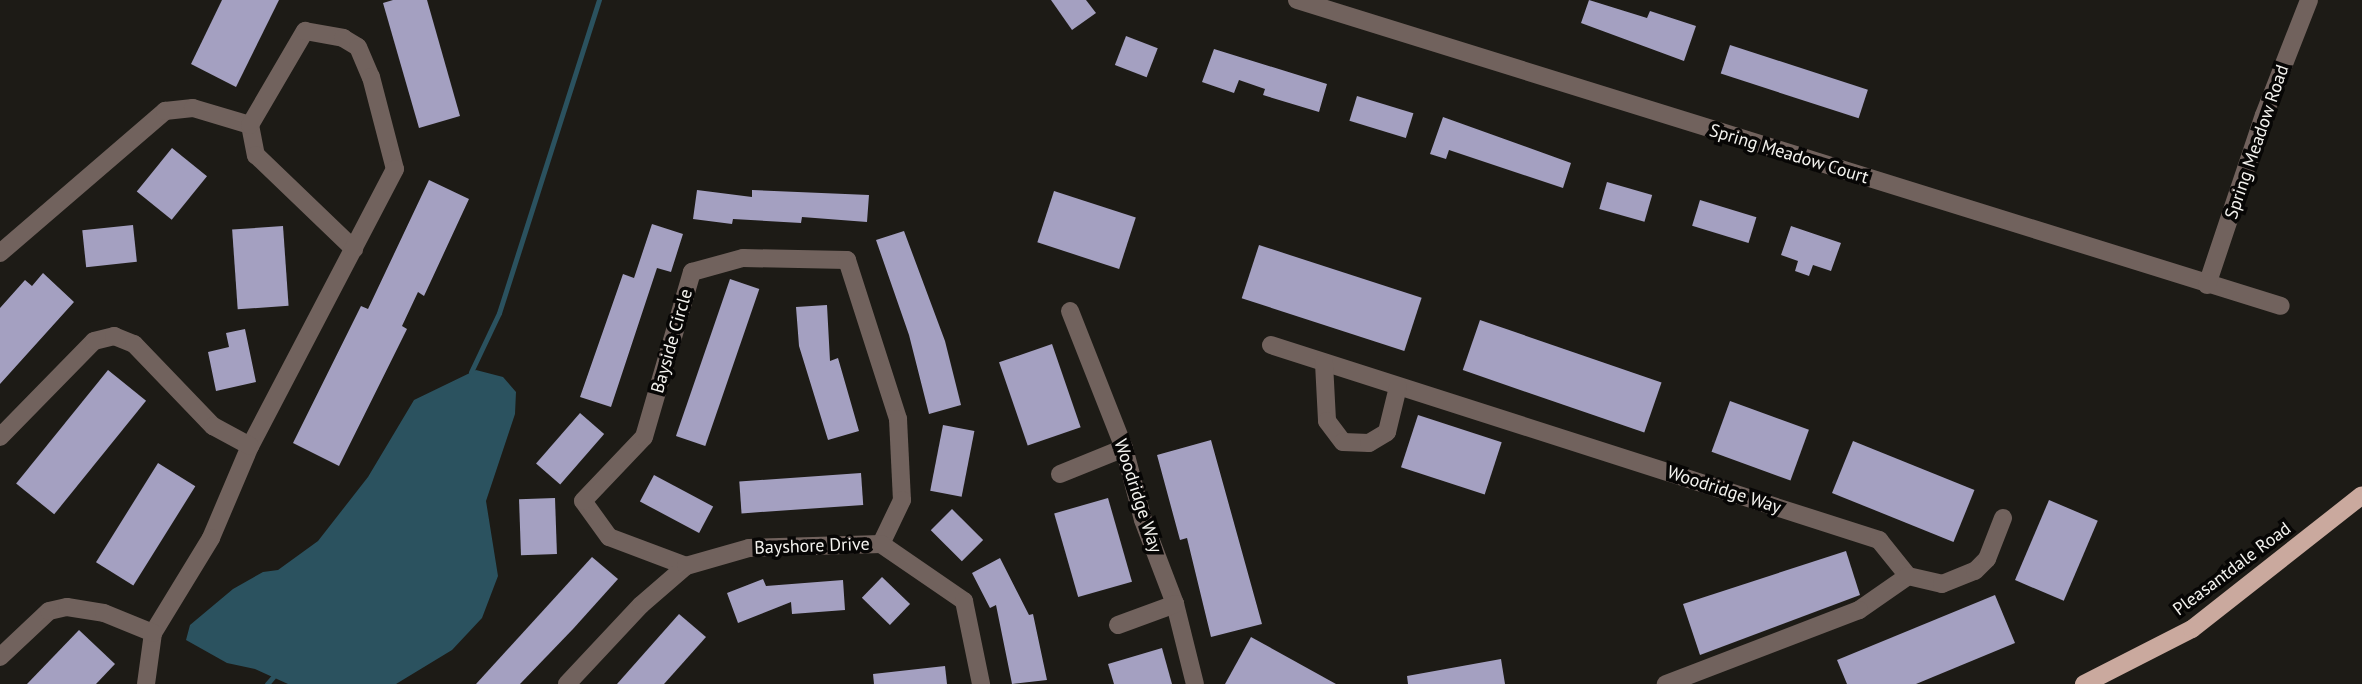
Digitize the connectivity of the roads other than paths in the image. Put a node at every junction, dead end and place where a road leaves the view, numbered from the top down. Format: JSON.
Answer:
{"nodes":[{"id":1,"x":1297,"y":0,"type":"edge"},
{"id":2,"x":2309,"y":0,"type":"edge"},
{"id":3,"x":250,"y":125,"type":"junction"},
{"id":4,"x":354,"y":249,"type":"junction"},
{"id":5,"x":0,"y":253,"type":"edge"},
{"id":6,"x":2207,"y":285,"type":"junction"},
{"id":7,"x":2281,"y":306,"type":"dead end"},
{"id":8,"x":1070,"y":311,"type":"dead end"},
{"id":9,"x":1271,"y":345,"type":"dead end"},
{"id":10,"x":1324,"y":363,"type":"junction"},
{"id":11,"x":1398,"y":387,"type":"junction"},
{"id":12,"x":0,"y":437,"type":"edge"},
{"id":13,"x":250,"y":446,"type":"junction"},
{"id":14,"x":1124,"y":448,"type":"junction"},
{"id":15,"x":1060,"y":474,"type":"dead end"},
{"id":16,"x":2362,"y":495,"type":"edge"},
{"id":17,"x":2003,"y":518,"type":"dead end"},
{"id":18,"x":881,"y":544,"type":"junction"},
{"id":19,"x":686,"y":566,"type":"junction"},
{"id":20,"x":1908,"y":576,"type":"junction"},
{"id":21,"x":1175,"y":604,"type":"junction"},
{"id":22,"x":1118,"y":625,"type":"dead end"},
{"id":23,"x":153,"y":633,"type":"junction"},
{"id":24,"x":0,"y":657,"type":"edge"},
{"id":25,"x":146,"y":684,"type":"edge"},
{"id":26,"x":567,"y":684,"type":"edge"},
{"id":27,"x":981,"y":684,"type":"edge"},
{"id":28,"x":1195,"y":684,"type":"edge"},
{"id":29,"x":1666,"y":684,"type":"edge"},
{"id":30,"x":2084,"y":684,"type":"edge"}],
"edges":[{"from":1,"to":6,"type":"street","name":"Spring Meadow Court"},
{"from":2,"to":6,"type":"street","name":"Spring Meadow Road"},
{"from":3,"to":4,"type":"street"},
{"from":3,"to":4,"type":"street"},
{"from":3,"to":5,"type":"street"},
{"from":4,"to":13,"type":"street"},
{"from":6,"to":7,"type":"street","name":"Spring Meadow Court"},
{"from":8,"to":14,"type":"street","name":"Woodridge Way"},
{"from":9,"to":10,"type":"street","name":"Woodridge Way"},
{"from":10,"to":11,"type":"street","name":"Woodridge Way"},
{"from":10,"to":11,"type":"street"},
{"from":11,"to":20,"type":"street","name":"Woodridge Way"},
{"from":12,"to":13,"type":"street"},
{"from":13,"to":23,"type":"street"},
{"from":14,"to":15,"type":"street"},
{"from":14,"to":21,"type":"street","name":"Woodridge Way"},
{"from":16,"to":30,"type":"main road","name":"Pleasantdale Road"},
{"from":17,"to":20,"type":"street"},
{"from":18,"to":19,"type":"street","name":"Bayshore Drive"},
{"from":18,"to":19,"type":"street","name":"Bayside Circle"},
{"from":18,"to":27,"type":"street","name":"Bayshore Drive"},
{"from":19,"to":26,"type":"street","name":"Bayshore Drive"},
{"from":20,"to":29,"type":"street"},
{"from":21,"to":22,"type":"street"},
{"from":21,"to":28,"type":"street","name":"Woodridge Way"},
{"from":23,"to":24,"type":"street"},
{"from":23,"to":25,"type":"street"}]}
